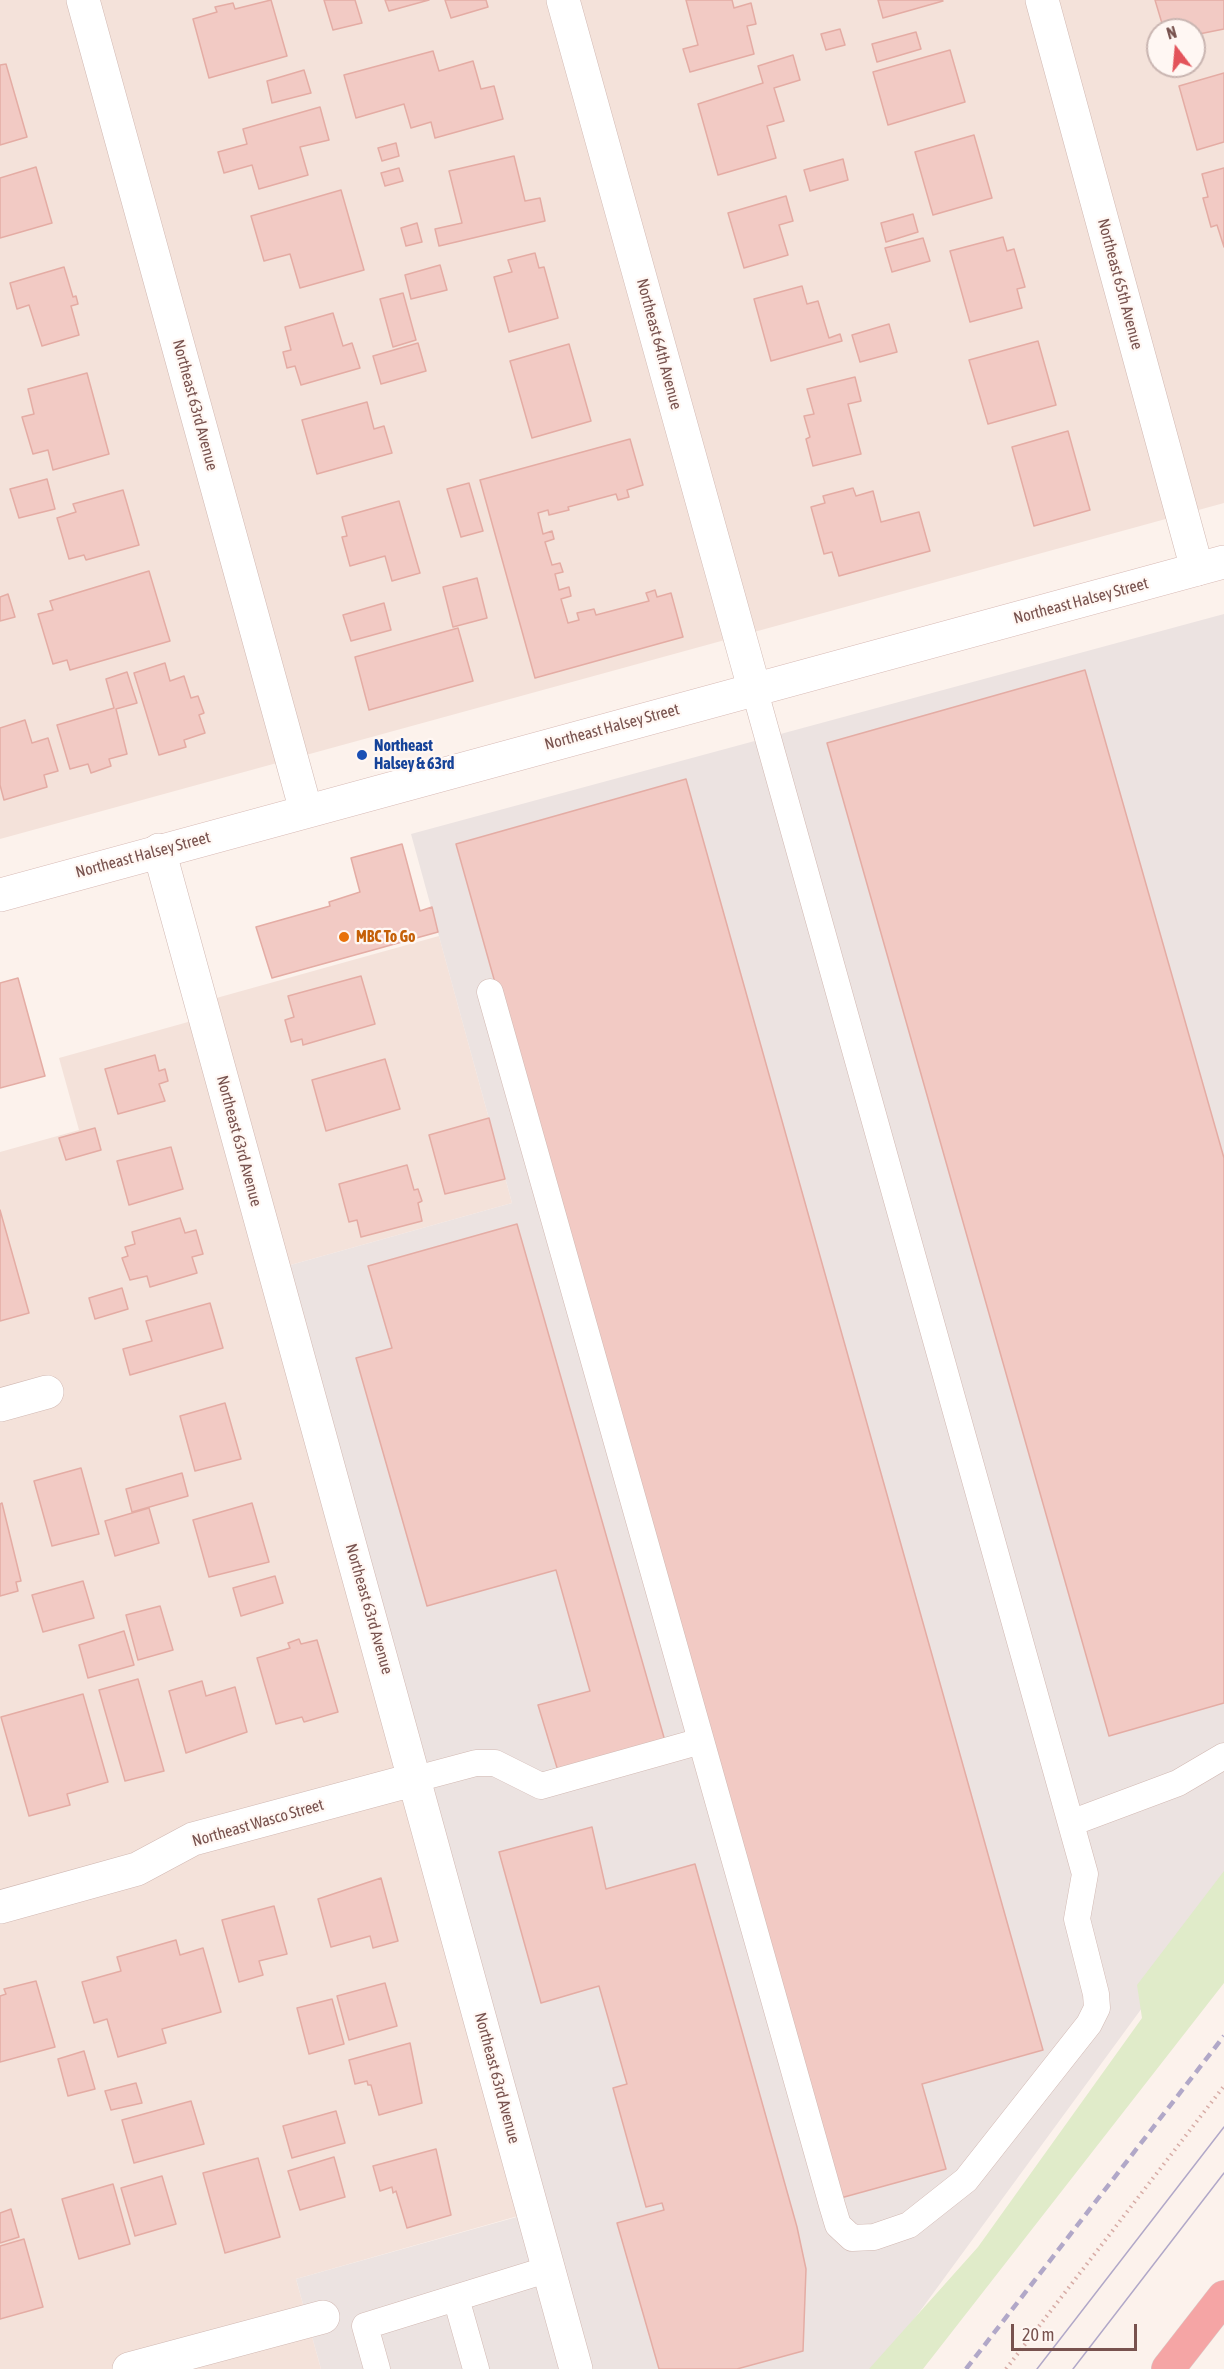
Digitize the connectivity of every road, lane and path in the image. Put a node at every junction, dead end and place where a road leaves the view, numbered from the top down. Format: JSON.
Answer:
{"nodes":[{"id":1,"x":83,"y":0,"type":"edge"},
{"id":2,"x":563,"y":0,"type":"edge"},
{"id":3,"x":1042,"y":0,"type":"edge"},
{"id":4,"x":1210,"y":566,"type":"edge"},
{"id":5,"x":754,"y":688,"type":"junction"},
{"id":6,"x":306,"y":811,"type":"junction"},
{"id":7,"x":159,"y":850,"type":"junction"},
{"id":8,"x":0,"y":895,"type":"edge"},
{"id":9,"x":490,"y":992,"type":"dead end"},
{"id":10,"x":47,"y":1392,"type":"dead end"},
{"id":11,"x":0,"y":1405,"type":"edge"},
{"id":12,"x":701,"y":1741,"type":"junction"},
{"id":13,"x":1224,"y":1756,"type":"edge"},
{"id":14,"x":416,"y":1779,"type":"junction"},
{"id":15,"x":1071,"y":1823,"type":"junction"},
{"id":16,"x":0,"y":1907,"type":"edge"},
{"id":17,"x":1224,"y":2086,"type":"edge"},
{"id":18,"x":549,"y":2270,"type":"junction"},
{"id":19,"x":1224,"y":2296,"type":"edge"},
{"id":20,"x":456,"y":2298,"type":"junction"},
{"id":21,"x":323,"y":2317,"type":"dead end"},
{"id":22,"x":129,"y":2369,"type":"edge"},
{"id":23,"x":377,"y":2369,"type":"edge"},
{"id":24,"x":476,"y":2369,"type":"edge"},
{"id":25,"x":576,"y":2369,"type":"edge"},
{"id":26,"x":1006,"y":2369,"type":"edge"},
{"id":27,"x":1168,"y":2369,"type":"edge"}],
"edges":[{"from":1,"to":6,"type":"street","name":"Northeast 63rd Avenue"},
{"from":2,"to":5,"type":"street","name":"Northeast 64th Avenue"},
{"from":3,"to":4,"type":"street","name":"Northeast 65th Avenue"},
{"from":4,"to":5,"type":"street","name":"Northeast Halsey Street"},
{"from":5,"to":6,"type":"street","name":"Northeast Halsey Street"},
{"from":5,"to":15,"type":"lane"},
{"from":6,"to":7,"type":"street","name":"Northeast Halsey Street"},
{"from":7,"to":8,"type":"street","name":"Northeast Halsey Street"},
{"from":7,"to":14,"type":"street","name":"Northeast 63rd Avenue"},
{"from":9,"to":12,"type":"lane"},
{"from":10,"to":11,"type":"street"},
{"from":12,"to":14,"type":"lane"},
{"from":12,"to":15,"type":"lane"},
{"from":13,"to":15,"type":"lane"},
{"from":14,"to":16,"type":"street","name":"Northeast Wasco Street"},
{"from":14,"to":18,"type":"street","name":"Northeast 63rd Avenue"},
{"from":17,"to":26,"type":"path"},
{"from":18,"to":20,"type":"lane"},
{"from":18,"to":25,"type":"street","name":"Northeast 63rd Avenue"},
{"from":19,"to":27,"type":"highway"},
{"from":20,"to":23,"type":"lane"},
{"from":20,"to":24,"type":"lane"},
{"from":21,"to":22,"type":"street"}]}
